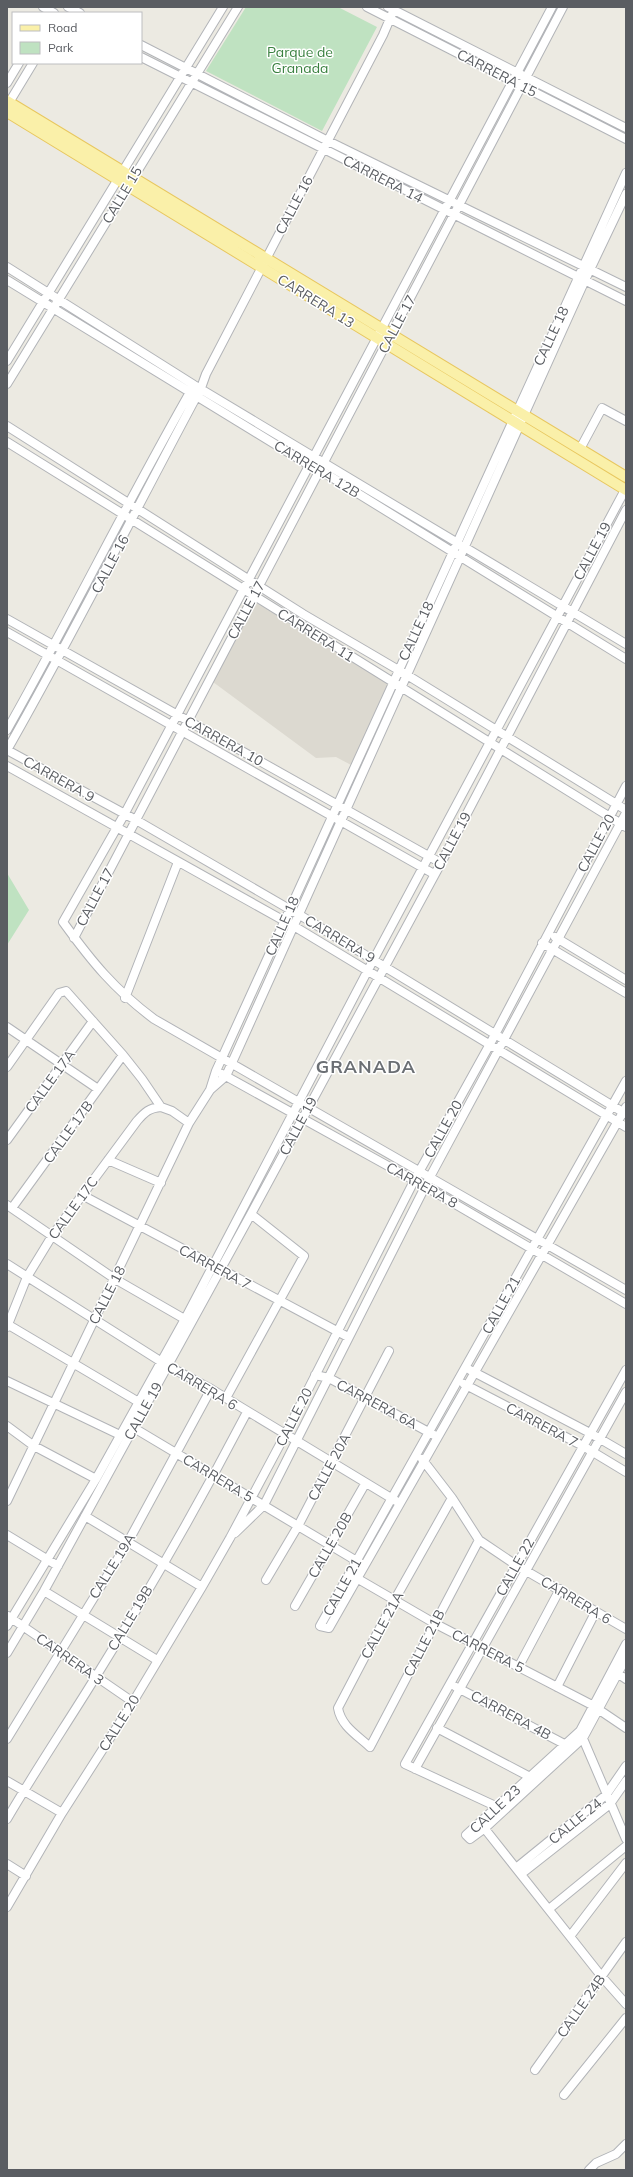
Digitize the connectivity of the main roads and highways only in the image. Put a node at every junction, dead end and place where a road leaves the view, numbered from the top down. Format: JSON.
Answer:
{"nodes":[{"id":1,"x":8,"y":105,"type":"edge"},
{"id":2,"x":130,"y":182,"type":"junction"},
{"id":3,"x":626,"y":477,"type":"edge"},
{"id":4,"x":626,"y":489,"type":"edge"}],
"edges":[{"from":1,"to":2,"type":"main road","name":"CARRERA 13"},
{"from":2,"to":3,"type":"main road","name":"CARRERA 13"},
{"from":2,"to":4,"type":"main road","name":"CARRERA 13"}]}
